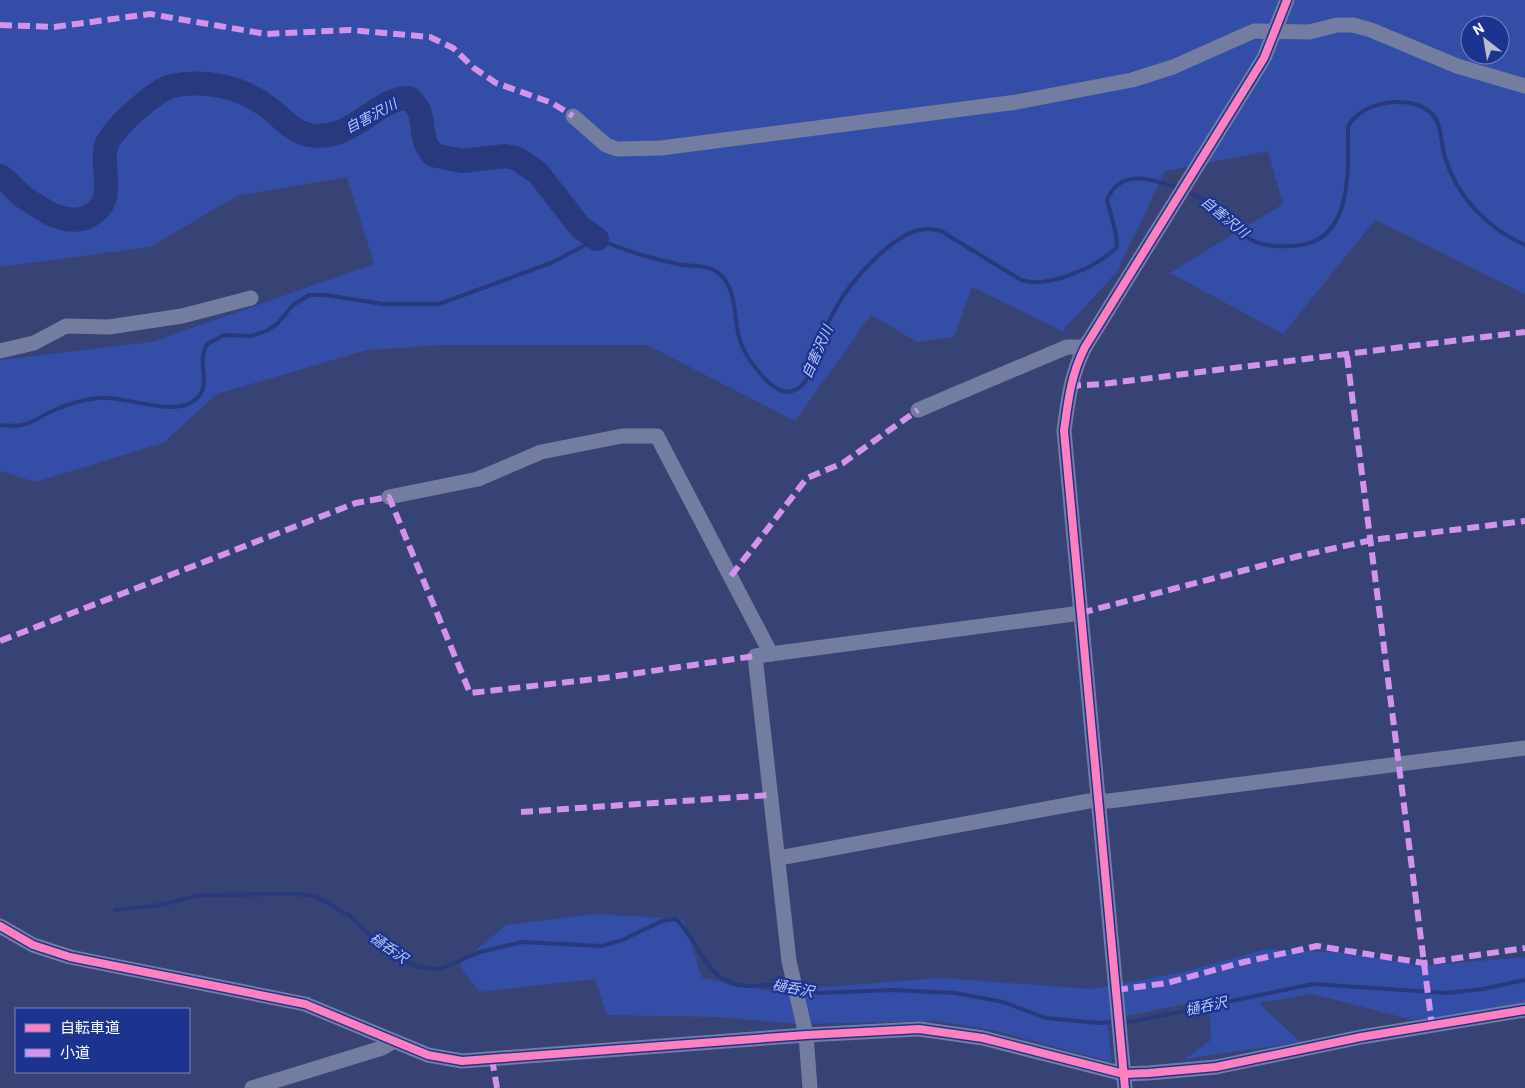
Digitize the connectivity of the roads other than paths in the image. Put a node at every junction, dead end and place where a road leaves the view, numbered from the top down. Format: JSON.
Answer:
{"nodes":[{"id":1,"x":1287,"y":0,"type":"edge"},
{"id":2,"x":1276,"y":32,"type":"junction"},
{"id":3,"x":1525,"y":86,"type":"edge"},
{"id":4,"x":573,"y":116,"type":"dead end"},
{"id":5,"x":251,"y":298,"type":"dead end"},
{"id":6,"x":1084,"y":347,"type":"junction"},
{"id":7,"x":0,"y":351,"type":"edge"},
{"id":8,"x":918,"y":410,"type":"dead end"},
{"id":9,"x":388,"y":497,"type":"dead end"},
{"id":10,"x":1081,"y":613,"type":"junction"},
{"id":11,"x":771,"y":654,"type":"junction"},
{"id":12,"x":1525,"y":748,"type":"edge"},
{"id":13,"x":1099,"y":801,"type":"junction"},
{"id":14,"x":779,"y":858,"type":"junction"},
{"id":15,"x":0,"y":926,"type":"edge"},
{"id":16,"x":1525,"y":1010,"type":"edge"},
{"id":17,"x":806,"y":1035,"type":"junction"},
{"id":18,"x":394,"y":1041,"type":"junction"},
{"id":19,"x":1124,"y":1081,"type":"edge"},
{"id":20,"x":252,"y":1088,"type":"edge"},
{"id":21,"x":810,"y":1088,"type":"edge"}],
"edges":[{"from":1,"to":2,"type":"street"},
{"from":2,"to":3,"type":"street"},
{"from":2,"to":4,"type":"street"},
{"from":2,"to":6,"type":"street"},
{"from":5,"to":7,"type":"street"},
{"from":6,"to":8,"type":"street"},
{"from":6,"to":10,"type":"street"},
{"from":9,"to":11,"type":"street"},
{"from":10,"to":11,"type":"street"},
{"from":10,"to":13,"type":"street"},
{"from":11,"to":14,"type":"street"},
{"from":12,"to":13,"type":"street"},
{"from":13,"to":14,"type":"street"},
{"from":13,"to":19,"type":"street"},
{"from":14,"to":17,"type":"street"},
{"from":15,"to":18,"type":"street"},
{"from":16,"to":19,"type":"street"},
{"from":17,"to":18,"type":"street"},
{"from":17,"to":19,"type":"street"},
{"from":17,"to":21,"type":"street"},
{"from":18,"to":20,"type":"street"}]}
